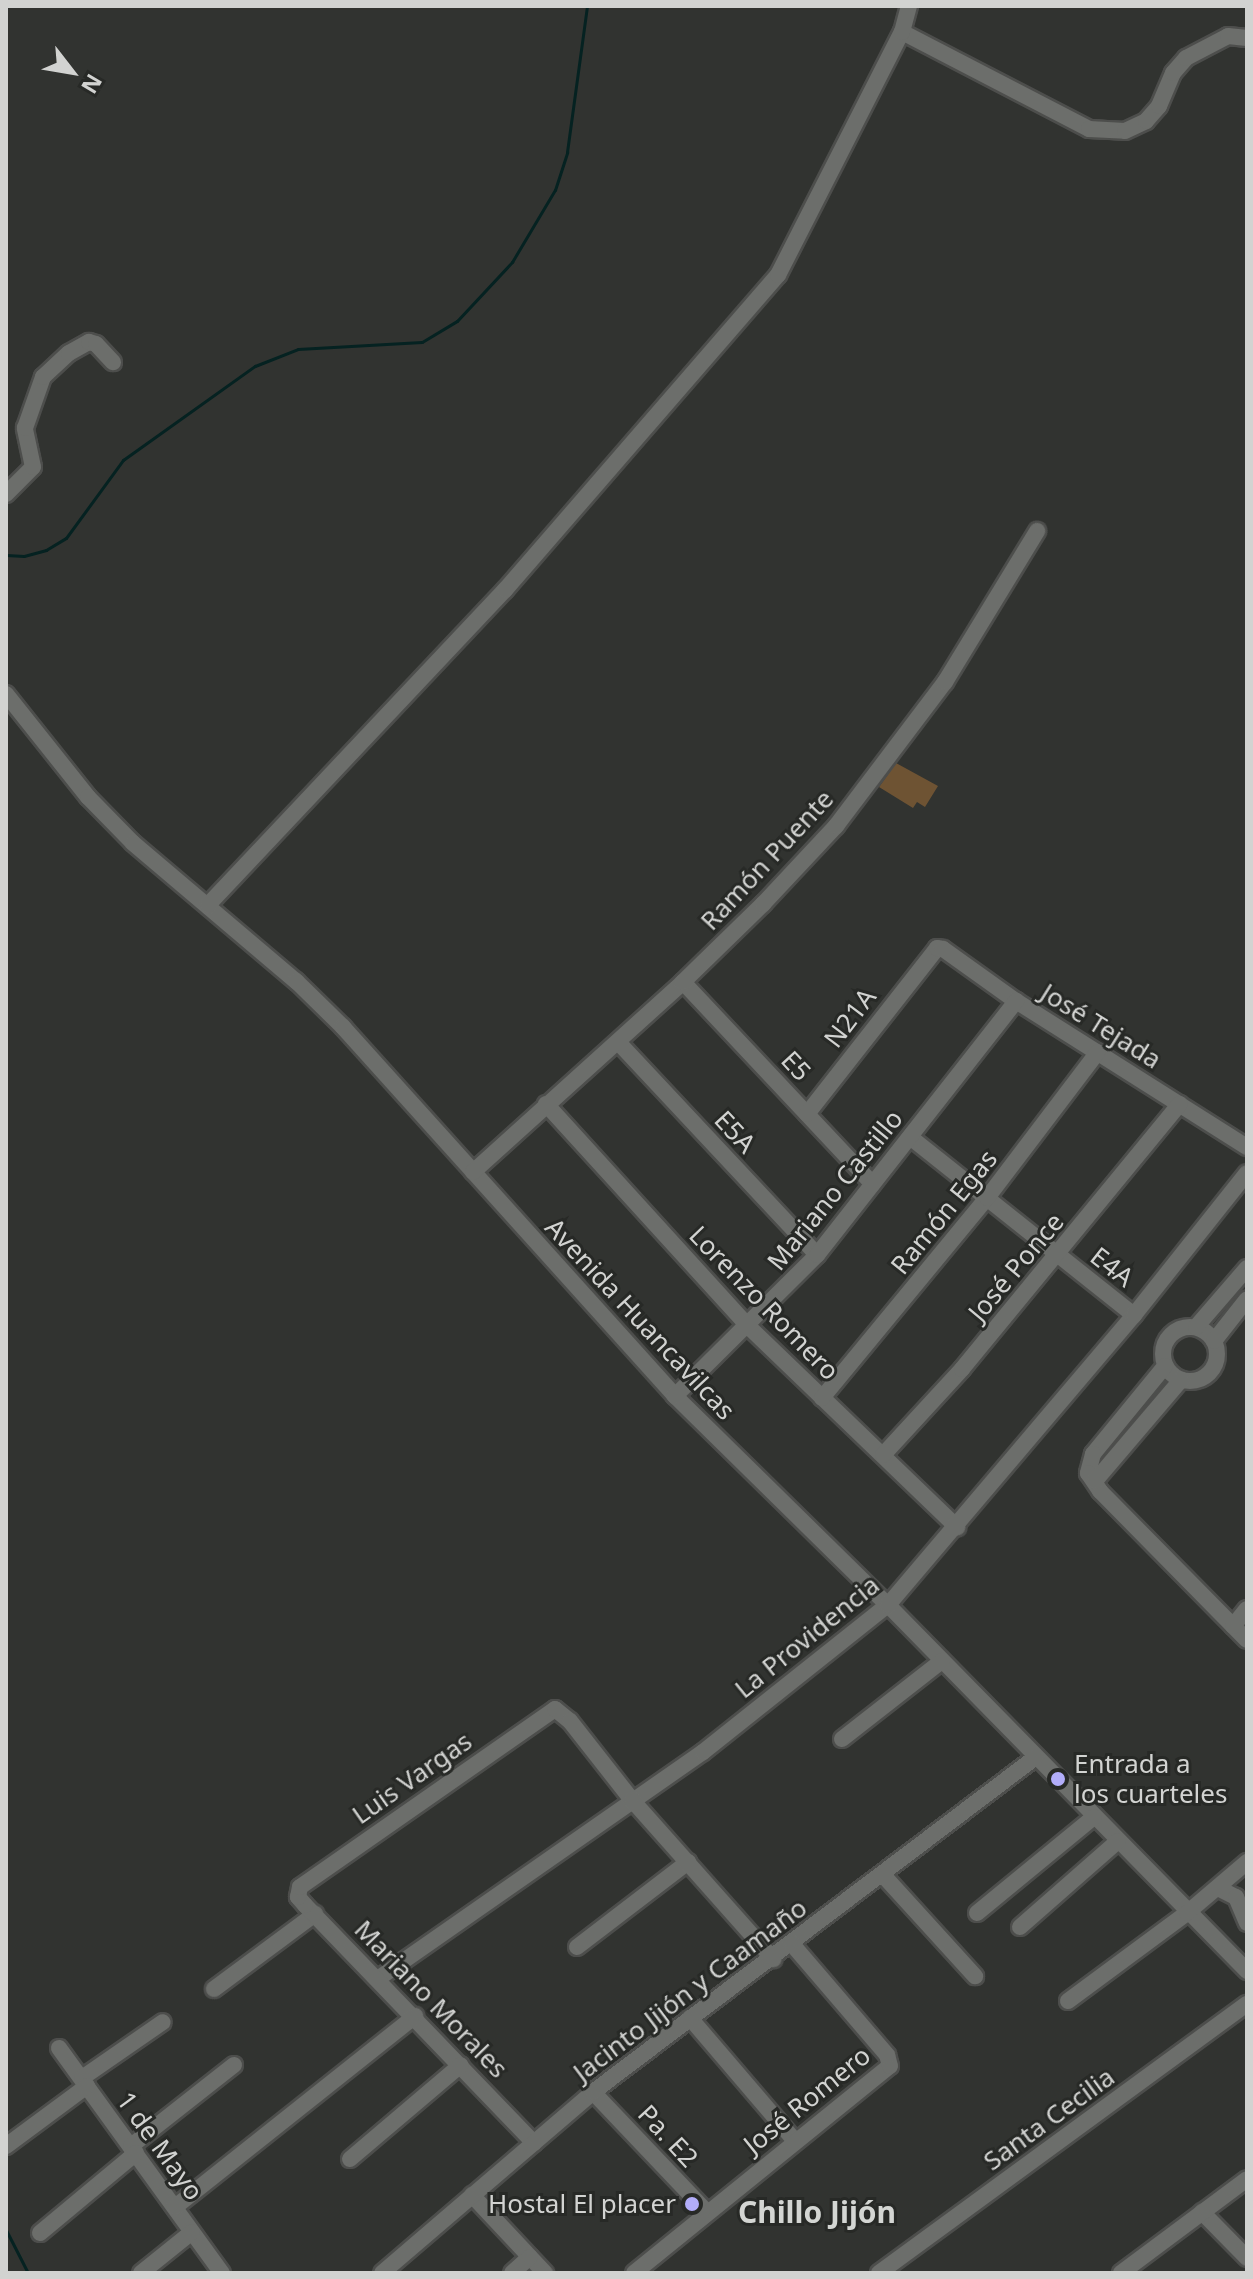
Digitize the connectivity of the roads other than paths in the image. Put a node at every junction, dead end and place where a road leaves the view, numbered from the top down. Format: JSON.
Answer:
{"nodes":[{"id":1,"x":909,"y":6,"type":"edge"},
{"id":2,"x":902,"y":32,"type":"junction"},
{"id":3,"x":1247,"y":38,"type":"edge"},
{"id":4,"x":113,"y":362,"type":"dead end"},
{"id":5,"x":6,"y":494,"type":"edge"},
{"id":6,"x":1037,"y":531,"type":"dead end"},
{"id":7,"x":6,"y":694,"type":"edge"},
{"id":8,"x":208,"y":905,"type":"junction"},
{"id":9,"x":931,"y":952,"type":"joint"},
{"id":10,"x":683,"y":982,"type":"junction"},
{"id":11,"x":1016,"y":1001,"type":"junction"},
{"id":12,"x":618,"y":1042,"type":"junction"},
{"id":13,"x":1098,"y":1052,"type":"junction"},
{"id":14,"x":546,"y":1104,"type":"junction"},
{"id":15,"x":1180,"y":1104,"type":"junction"},
{"id":16,"x":807,"y":1114,"type":"junction"},
{"id":17,"x":910,"y":1137,"type":"junction"},
{"id":18,"x":1247,"y":1147,"type":"edge"},
{"id":19,"x":473,"y":1172,"type":"junction"},
{"id":20,"x":1247,"y":1173,"type":"edge"},
{"id":21,"x":873,"y":1184,"type":"junction"},
{"id":22,"x":987,"y":1198,"type":"junction"},
{"id":23,"x":1057,"y":1254,"type":"junction"},
{"id":24,"x":817,"y":1255,"type":"junction"},
{"id":25,"x":1247,"y":1268,"type":"edge"},
{"id":26,"x":1247,"y":1299,"type":"edge"},
{"id":27,"x":1134,"y":1315,"type":"junction"},
{"id":28,"x":749,"y":1327,"type":"junction"},
{"id":29,"x":1196,"y":1327,"type":"junction"},
{"id":30,"x":1214,"y":1341,"type":"junction"},
{"id":31,"x":1165,"y":1366,"type":"junction"},
{"id":32,"x":1181,"y":1380,"type":"junction"},
{"id":33,"x":675,"y":1396,"type":"junction"},
{"id":34,"x":822,"y":1398,"type":"junction"},
{"id":35,"x":883,"y":1455,"type":"junction"},
{"id":36,"x":1095,"y":1481,"type":"junction"},
{"id":37,"x":957,"y":1527,"type":"junction"},
{"id":38,"x":888,"y":1605,"type":"junction"},
{"id":39,"x":1247,"y":1609,"type":"edge"},
{"id":40,"x":1233,"y":1626,"type":"junction"},
{"id":41,"x":1247,"y":1640,"type":"edge"},
{"id":42,"x":942,"y":1661,"type":"junction"},
{"id":43,"x":842,"y":1739,"type":"dead end"},
{"id":44,"x":1036,"y":1757,"type":"junction"},
{"id":45,"x":632,"y":1800,"type":"junction"},
{"id":46,"x":1094,"y":1817,"type":"junction"},
{"id":47,"x":1118,"y":1841,"type":"junction"},
{"id":48,"x":688,"y":1862,"type":"junction"},
{"id":49,"x":1247,"y":1862,"type":"edge"},
{"id":50,"x":883,"y":1875,"type":"junction"},
{"id":51,"x":300,"y":1887,"type":"joint"},
{"id":52,"x":1218,"y":1888,"type":"junction"},
{"id":53,"x":977,"y":1913,"type":"dead end"},
{"id":54,"x":1187,"y":1913,"type":"junction"},
{"id":55,"x":315,"y":1914,"type":"junction"},
{"id":56,"x":1247,"y":1923,"type":"edge"},
{"id":57,"x":1020,"y":1927,"type":"dead end"},
{"id":58,"x":792,"y":1944,"type":"junction"},
{"id":59,"x":577,"y":1947,"type":"dead end"},
{"id":60,"x":773,"y":1959,"type":"junction"},
{"id":61,"x":1247,"y":1971,"type":"edge"},
{"id":62,"x":975,"y":1976,"type":"dead end"},
{"id":63,"x":379,"y":1978,"type":"junction"},
{"id":64,"x":214,"y":1989,"type":"dead end"},
{"id":65,"x":1068,"y":2001,"type":"dead end"},
{"id":66,"x":1247,"y":2004,"type":"edge"},
{"id":67,"x":415,"y":2016,"type":"junction"},
{"id":68,"x":690,"y":2018,"type":"junction"},
{"id":69,"x":163,"y":2022,"type":"dead end"},
{"id":70,"x":59,"y":2048,"type":"dead end"},
{"id":71,"x":234,"y":2065,"type":"dead end"},
{"id":72,"x":461,"y":2065,"type":"junction"},
{"id":73,"x":84,"y":2082,"type":"junction"},
{"id":74,"x":593,"y":2092,"type":"junction"},
{"id":75,"x":795,"y":2141,"type":"junction"},
{"id":76,"x":534,"y":2143,"type":"junction"},
{"id":77,"x":6,"y":2146,"type":"edge"},
{"id":78,"x":134,"y":2149,"type":"junction"},
{"id":79,"x":350,"y":2159,"type":"dead end"},
{"id":80,"x":1247,"y":2179,"type":"edge"},
{"id":81,"x":472,"y":2195,"type":"junction"},
{"id":82,"x":175,"y":2207,"type":"junction"},
{"id":83,"x":707,"y":2212,"type":"junction"},
{"id":84,"x":1202,"y":2212,"type":"junction"},
{"id":85,"x":192,"y":2232,"type":"junction"},
{"id":86,"x":40,"y":2233,"type":"dead end"},
{"id":87,"x":530,"y":2257,"type":"junction"},
{"id":88,"x":1247,"y":2258,"type":"edge"},
{"id":89,"x":141,"y":2273,"type":"edge"},
{"id":90,"x":222,"y":2273,"type":"edge"},
{"id":91,"x":382,"y":2273,"type":"edge"},
{"id":92,"x":512,"y":2273,"type":"edge"},
{"id":93,"x":545,"y":2273,"type":"edge"},
{"id":94,"x":634,"y":2273,"type":"edge"},
{"id":95,"x":879,"y":2273,"type":"edge"},
{"id":96,"x":1121,"y":2273,"type":"edge"}],
"edges":[{"from":1,"to":2,"type":"street"},
{"from":2,"to":3,"type":"street"},
{"from":2,"to":8,"type":"street"},
{"from":4,"to":5,"type":"street"},
{"from":6,"to":10,"type":"street","name":"Ramón Puente"},
{"from":7,"to":8,"type":"street","name":"Avenida Huancavilcas"},
{"from":8,"to":19,"type":"street","name":"Avenida Huancavilcas"},
{"from":9,"to":11,"type":"street","name":"José Tejada"},
{"from":9,"to":16,"type":"street","name":"N21A"},
{"from":10,"to":12,"type":"street","name":"Ramón Puente"},
{"from":10,"to":16,"type":"street","name":"E5"},
{"from":11,"to":13,"type":"street","name":"José Tejada"},
{"from":11,"to":17,"type":"street","name":"Mariano Castillo"},
{"from":12,"to":14,"type":"street","name":"Ramón Puente"},
{"from":12,"to":24,"type":"street","name":"E5A"},
{"from":13,"to":15,"type":"street","name":"José Tejada"},
{"from":13,"to":22,"type":"street","name":"Ramón Egas"},
{"from":14,"to":19,"type":"street","name":"Ramón Puente"},
{"from":14,"to":28,"type":"street","name":"Lorenzo Romero"},
{"from":15,"to":18,"type":"street","name":"José Tejada"},
{"from":15,"to":23,"type":"street","name":"José Ponce"},
{"from":16,"to":21,"type":"street","name":"E5"},
{"from":17,"to":21,"type":"street","name":"Mariano Castillo"},
{"from":17,"to":22,"type":"street","name":"E4A"},
{"from":19,"to":33,"type":"street","name":"Avenida Huancavilcas"},
{"from":20,"to":27,"type":"street","name":"La Providencia"},
{"from":21,"to":24,"type":"street","name":"Mariano Castillo"},
{"from":22,"to":23,"type":"street","name":"E4A"},
{"from":22,"to":34,"type":"street","name":"Ramón Egas"},
{"from":23,"to":27,"type":"street","name":"E4A"},
{"from":23,"to":35,"type":"street","name":"José Ponce"},
{"from":24,"to":28,"type":"street","name":"Mariano Castillo"},
{"from":25,"to":29,"type":"street"},
{"from":26,"to":30,"type":"street"},
{"from":27,"to":37,"type":"street","name":"La Providencia"},
{"from":28,"to":33,"type":"street","name":"Mariano Castillo"},
{"from":28,"to":34,"type":"street","name":"Lorenzo Romero"},
{"from":29,"to":30,"type":"street"},
{"from":29,"to":31,"type":"street"},
{"from":30,"to":32,"type":"street"},
{"from":31,"to":32,"type":"street"},
{"from":31,"to":36,"type":"street"},
{"from":32,"to":36,"type":"street"},
{"from":33,"to":38,"type":"street","name":"Avenida Huancavilcas"},
{"from":34,"to":35,"type":"street","name":"Lorenzo Romero"},
{"from":35,"to":37,"type":"street","name":"Lorenzo Romero"},
{"from":36,"to":40,"type":"street"},
{"from":37,"to":38,"type":"street","name":"La Providencia"},
{"from":38,"to":42,"type":"street","name":"Avenida Huancavilcas"},
{"from":38,"to":45,"type":"street","name":"La Providencia"},
{"from":39,"to":40,"type":"street"},
{"from":40,"to":41,"type":"street"},
{"from":42,"to":43,"type":"street"},
{"from":42,"to":44,"type":"street","name":"Avenida Huancavilcas"},
{"from":44,"to":46,"type":"street","name":"Avenida Huancavilcas"},
{"from":44,"to":50,"type":"street","name":"Jacinto Jijón y Caamaño"},
{"from":45,"to":48,"type":"street"},
{"from":45,"to":51,"type":"street","name":"Luis Vargas"},
{"from":45,"to":63,"type":"street","name":"La Providencia"},
{"from":46,"to":47,"type":"street","name":"Avenida Huancavilcas"},
{"from":46,"to":53,"type":"street"},
{"from":47,"to":54,"type":"street","name":"Avenida Huancavilcas"},
{"from":47,"to":57,"type":"street"},
{"from":48,"to":59,"type":"street"},
{"from":48,"to":60,"type":"street"},
{"from":49,"to":52,"type":"street"},
{"from":50,"to":58,"type":"street","name":"Jacinto Jijón y Caamaño"},
{"from":50,"to":62,"type":"street"},
{"from":51,"to":55,"type":"street","name":"Mariano Morales"},
{"from":52,"to":54,"type":"street"},
{"from":52,"to":56,"type":"street"},
{"from":54,"to":61,"type":"street","name":"Avenida Huancavilcas"},
{"from":54,"to":65,"type":"street"},
{"from":55,"to":63,"type":"street","name":"Mariano Morales"},
{"from":55,"to":64,"type":"street"},
{"from":58,"to":60,"type":"street","name":"Jacinto Jijón y Caamaño"},
{"from":58,"to":75,"type":"street","name":"José Romero"},
{"from":60,"to":68,"type":"street","name":"Jacinto Jijón y Caamaño"},
{"from":63,"to":67,"type":"street","name":"Mariano Morales"},
{"from":66,"to":95,"type":"street","name":"Santa Cecilia"},
{"from":67,"to":72,"type":"street","name":"Mariano Morales"},
{"from":67,"to":82,"type":"street"},
{"from":68,"to":74,"type":"street","name":"Jacinto Jijón y Caamaño"},
{"from":68,"to":75,"type":"street"},
{"from":69,"to":73,"type":"street"},
{"from":70,"to":73,"type":"street","name":"1 de Mayo"},
{"from":71,"to":78,"type":"street"},
{"from":72,"to":76,"type":"street","name":"Mariano Morales"},
{"from":72,"to":79,"type":"street"},
{"from":73,"to":77,"type":"street"},
{"from":73,"to":78,"type":"street","name":"1 de Mayo"},
{"from":74,"to":76,"type":"street","name":"Jacinto Jijón y Caamaño"},
{"from":74,"to":83,"type":"street","name":"Pa. E2"},
{"from":75,"to":83,"type":"street","name":"José Romero"},
{"from":76,"to":81,"type":"street","name":"Jacinto Jijón y Caamaño"},
{"from":78,"to":82,"type":"street","name":"1 de Mayo"},
{"from":78,"to":86,"type":"street"},
{"from":80,"to":84,"type":"street"},
{"from":81,"to":87,"type":"street"},
{"from":81,"to":91,"type":"street","name":"Jacinto Jijón y Caamaño"},
{"from":82,"to":85,"type":"street","name":"1 de Mayo"},
{"from":83,"to":94,"type":"street","name":"José Romero"},
{"from":84,"to":88,"type":"street"},
{"from":84,"to":96,"type":"street"},
{"from":85,"to":89,"type":"street"},
{"from":85,"to":90,"type":"street","name":"1 de Mayo"},
{"from":87,"to":92,"type":"street"},
{"from":87,"to":93,"type":"street"}]}
